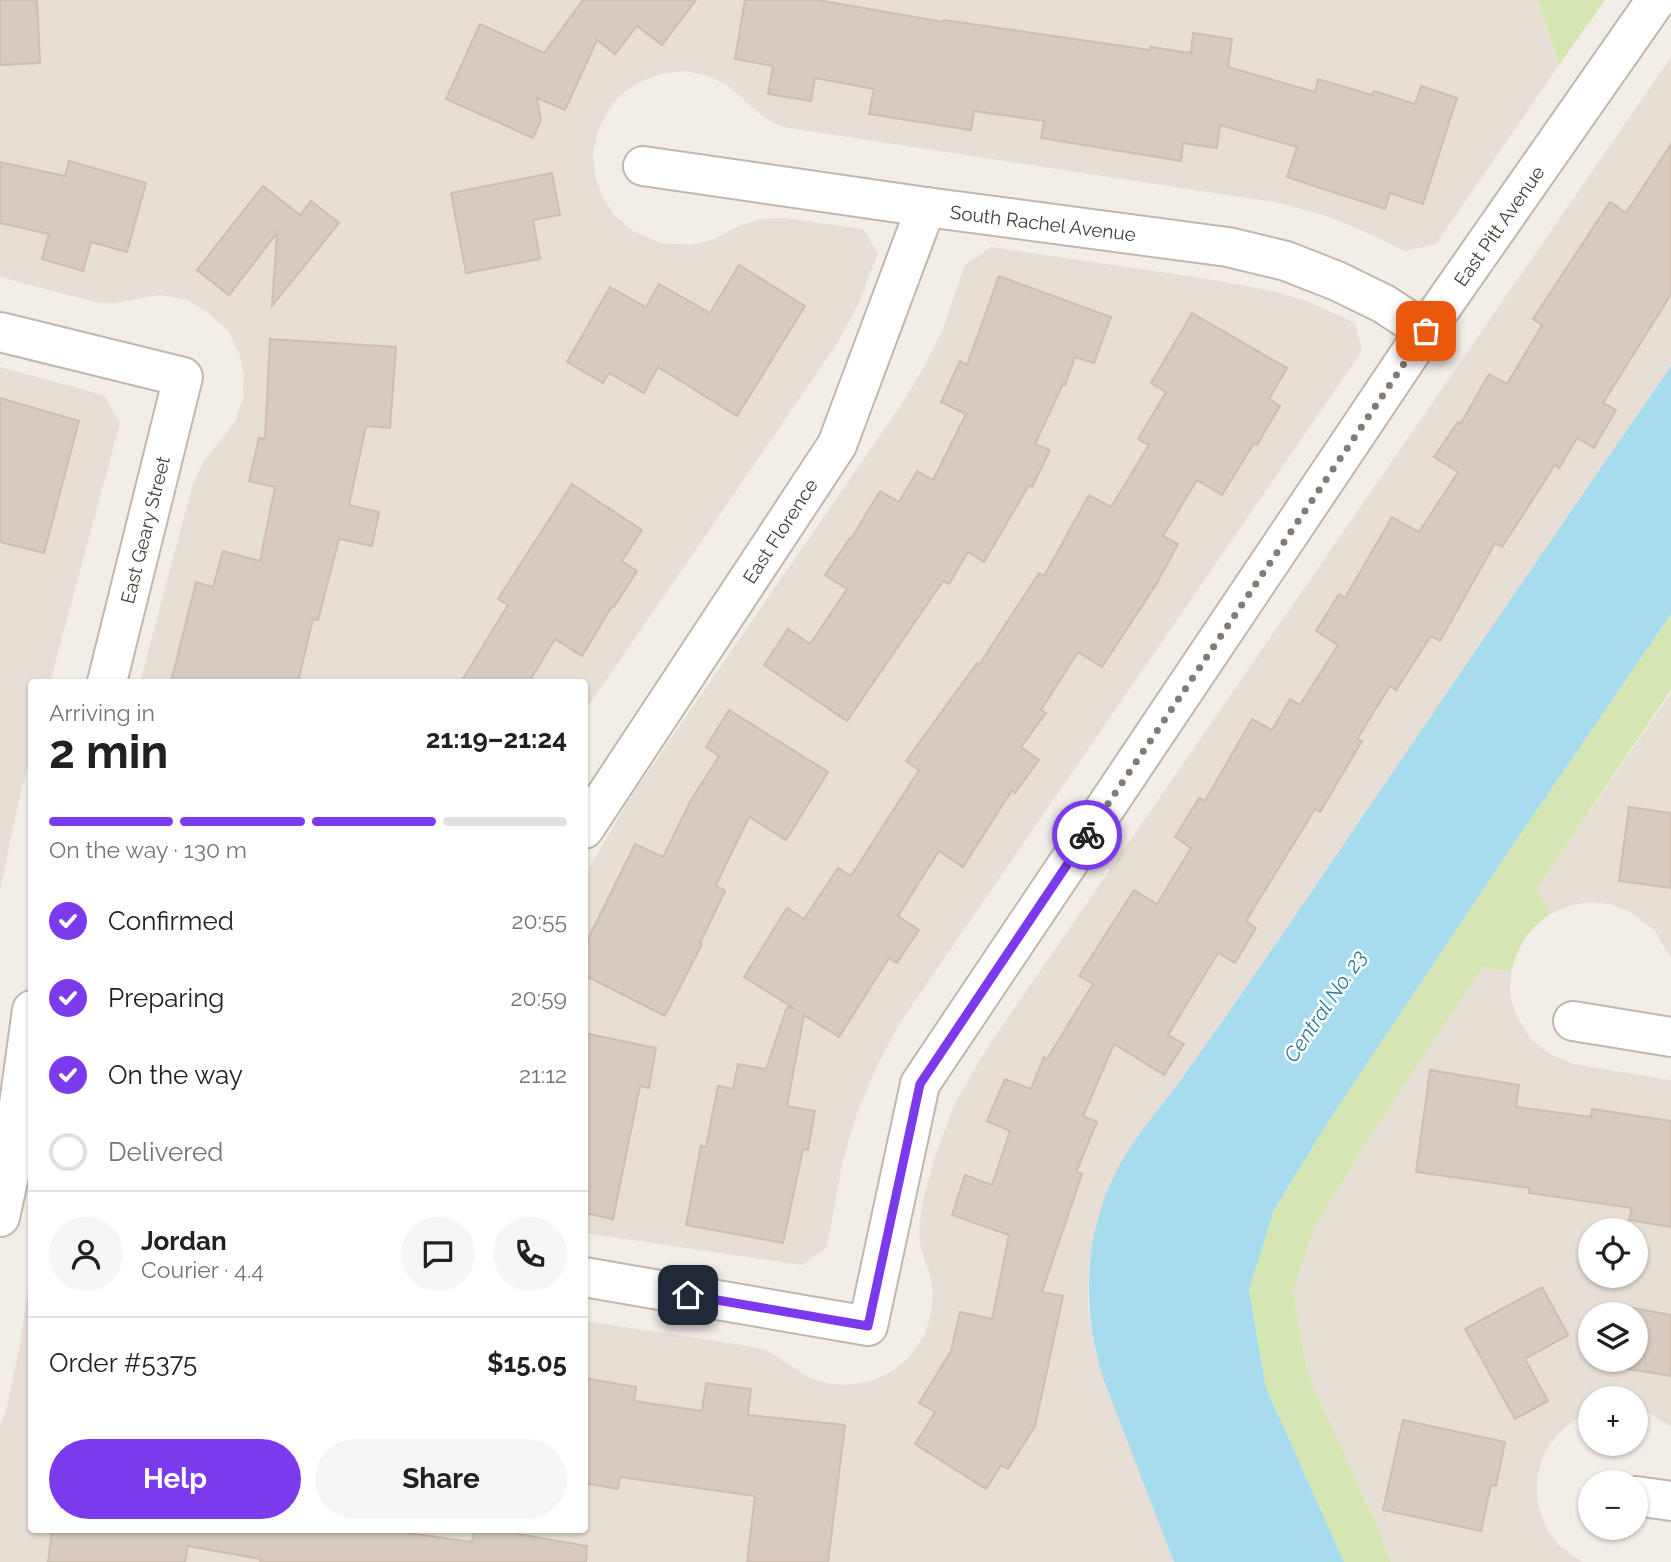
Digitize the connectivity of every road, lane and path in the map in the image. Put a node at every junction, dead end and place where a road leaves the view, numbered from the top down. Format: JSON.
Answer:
{"nodes":[{"id":1,"x":1657,"y":0,"type":"edge"},
{"id":2,"x":643,"y":166,"type":"dead end"},
{"id":3,"x":926,"y":207,"type":"junction"},
{"id":4,"x":1426,"y":331,"type":"junction"},
{"id":5,"x":0,"y":332,"type":"edge"},
{"id":6,"x":108,"y":679,"type":"edge"},
{"id":7,"x":588,"y":824,"type":"edge"},
{"id":8,"x":1573,"y":1021,"type":"dead end"},
{"id":9,"x":1671,"y":1037,"type":"edge"},
{"id":10,"x":28,"y":1066,"type":"edge"},
{"id":11,"x":20,"y":1178,"type":"edge"},
{"id":12,"x":0,"y":1217,"type":"edge"},
{"id":13,"x":588,"y":1278,"type":"edge"},
{"id":14,"x":1648,"y":1498,"type":"edge"},
{"id":15,"x":1671,"y":1502,"type":"edge"}],
"edges":[{"from":1,"to":4,"type":"street","name":"East Pitt Avenue"},
{"from":2,"to":3,"type":"street","name":"South Rachel Avenue"},
{"from":3,"to":4,"type":"street","name":"South Rachel Avenue"},
{"from":3,"to":7,"type":"street","name":"East Florence"},
{"from":4,"to":13,"type":"street","name":"East Pitt Avenue"},
{"from":5,"to":6,"type":"street","name":"East Geary Street"},
{"from":8,"to":9,"type":"street"},
{"from":10,"to":11,"type":"street"},
{"from":11,"to":12,"type":"street"},
{"from":14,"to":15,"type":"street"}]}
